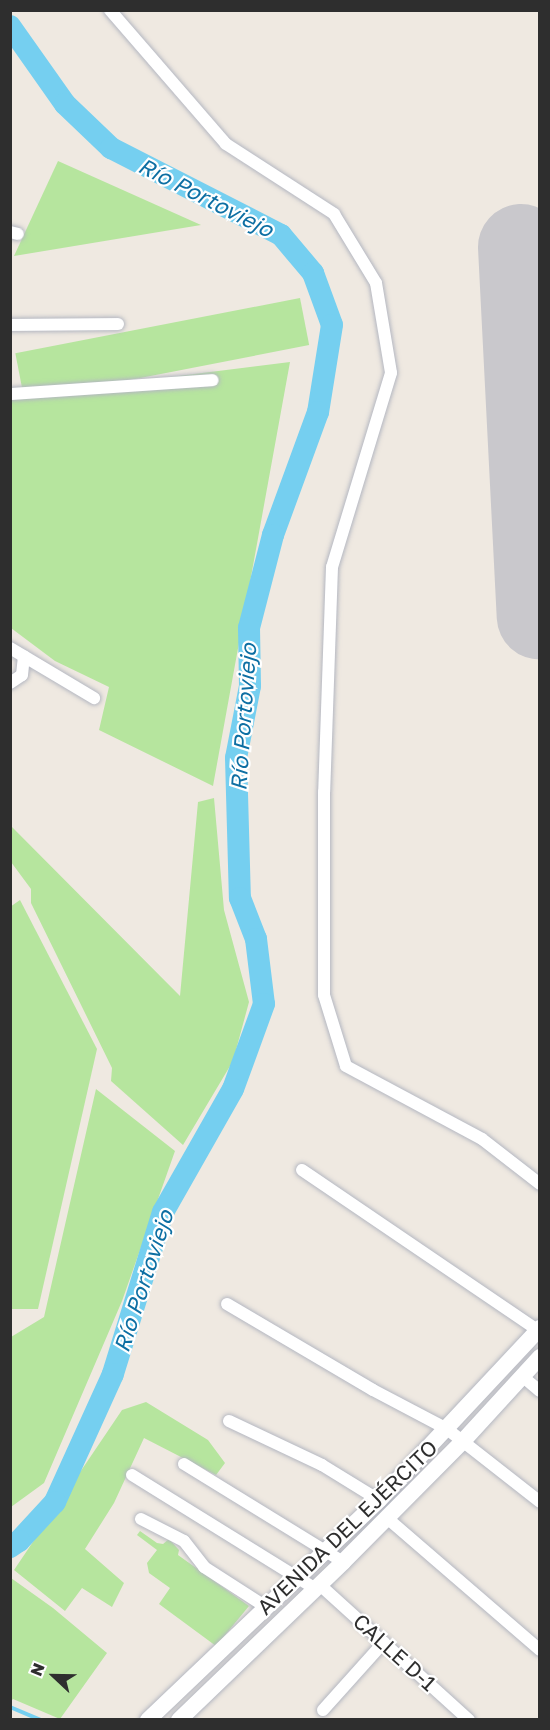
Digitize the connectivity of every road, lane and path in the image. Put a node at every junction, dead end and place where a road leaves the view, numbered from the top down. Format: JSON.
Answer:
{"nodes":[{"id":1,"x":110,"y":10,"type":"edge"},
{"id":2,"x":118,"y":324,"type":"dead end"},
{"id":3,"x":10,"y":325,"type":"edge"},
{"id":4,"x":213,"y":380,"type":"dead end"},
{"id":5,"x":10,"y":394,"type":"edge"},
{"id":6,"x":10,"y":648,"type":"edge"},
{"id":7,"x":24,"y":656,"type":"junction"},
{"id":8,"x":10,"y":683,"type":"edge"},
{"id":9,"x":94,"y":698,"type":"dead end"},
{"id":10,"x":302,"y":1170,"type":"dead end"},
{"id":11,"x":540,"y":1184,"type":"edge"},
{"id":12,"x":227,"y":1304,"type":"dead end"},
{"id":13,"x":538,"y":1329,"type":"edge"},
{"id":14,"x":540,"y":1357,"type":"edge"},
{"id":15,"x":522,"y":1376,"type":"junction"},
{"id":16,"x":540,"y":1391,"type":"edge"},
{"id":17,"x":229,"y":1421,"type":"dead end"},
{"id":18,"x":447,"y":1429,"type":"junction"},
{"id":19,"x":464,"y":1440,"type":"junction"},
{"id":20,"x":184,"y":1464,"type":"dead end"},
{"id":21,"x":132,"y":1475,"type":"dead end"},
{"id":22,"x":379,"y":1500,"type":"junction"},
{"id":23,"x":540,"y":1502,"type":"edge"},
{"id":24,"x":387,"y":1518,"type":"junction"},
{"id":25,"x":141,"y":1519,"type":"dead end"},
{"id":26,"x":326,"y":1550,"type":"junction"},
{"id":27,"x":343,"y":1562,"type":"junction"},
{"id":28,"x":297,"y":1578,"type":"junction"},
{"id":29,"x":318,"y":1586,"type":"junction"},
{"id":30,"x":266,"y":1607,"type":"junction"},
{"id":31,"x":384,"y":1642,"type":"junction"},
{"id":32,"x":540,"y":1650,"type":"edge"},
{"id":33,"x":165,"y":1705,"type":"junction"},
{"id":34,"x":323,"y":1710,"type":"dead end"},
{"id":35,"x":148,"y":1719,"type":"edge"},
{"id":36,"x":179,"y":1719,"type":"edge"},
{"id":37,"x":469,"y":1719,"type":"edge"}],
"edges":[{"from":1,"to":11,"type":"street"},
{"from":2,"to":3,"type":"street"},
{"from":4,"to":5,"type":"street"},
{"from":6,"to":7,"type":"street"},
{"from":7,"to":8,"type":"street"},
{"from":7,"to":9,"type":"street"},
{"from":10,"to":13,"type":"street"},
{"from":12,"to":18,"type":"street"},
{"from":13,"to":18,"type":"main road","name":"AVENIDA DEL EJÉRCITO"},
{"from":14,"to":15,"type":"main road","name":"AVENIDA DEL EJÉRCITO"},
{"from":15,"to":16,"type":"street"},
{"from":15,"to":19,"type":"main road","name":"AVENIDA DEL EJÉRCITO"},
{"from":17,"to":22,"type":"street"},
{"from":18,"to":19,"type":"street"},
{"from":18,"to":22,"type":"main road","name":"AVENIDA DEL EJÉRCITO"},
{"from":19,"to":23,"type":"street"},
{"from":19,"to":24,"type":"main road","name":"AVENIDA DEL EJÉRCITO"},
{"from":20,"to":26,"type":"street"},
{"from":21,"to":28,"type":"street","name":"CALLE D-1"},
{"from":22,"to":26,"type":"main road","name":"AVENIDA DEL EJÉRCITO"},
{"from":24,"to":27,"type":"main road","name":"AVENIDA DEL EJÉRCITO"},
{"from":24,"to":32,"type":"street"},
{"from":25,"to":30,"type":"street"},
{"from":26,"to":27,"type":"street"},
{"from":26,"to":28,"type":"main road","name":"AVENIDA DEL EJÉRCITO"},
{"from":27,"to":29,"type":"main road","name":"AVENIDA DEL EJÉRCITO"},
{"from":28,"to":29,"type":"street","name":"CALLE D-1"},
{"from":28,"to":30,"type":"main road","name":"AVENIDA DEL EJÉRCITO"},
{"from":29,"to":31,"type":"street","name":"CALLE D-1"},
{"from":29,"to":36,"type":"main road","name":"AVENIDA DEL EJÉRCITO"},
{"from":30,"to":33,"type":"main road","name":"AVENIDA DEL EJÉRCITO"},
{"from":31,"to":34,"type":"street"},
{"from":31,"to":37,"type":"street","name":"CALLE D-1"},
{"from":33,"to":35,"type":"main road","name":"AVENIDA DEL EJÉRCITO"},
{"from":33,"to":36,"type":"street"}]}
